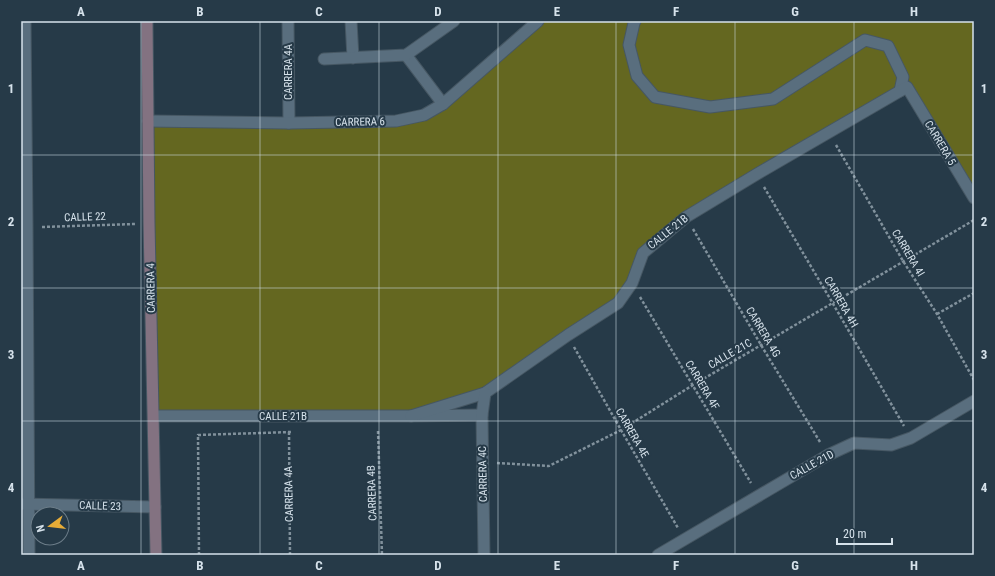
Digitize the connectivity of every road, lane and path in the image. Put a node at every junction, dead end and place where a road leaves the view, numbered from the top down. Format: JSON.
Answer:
{"nodes":[{"id":1,"x":24,"y":21,"type":"edge"},
{"id":2,"x":146,"y":21,"type":"edge"},
{"id":3,"x":288,"y":21,"type":"edge"},
{"id":4,"x":351,"y":21,"type":"edge"},
{"id":5,"x":454,"y":21,"type":"edge"},
{"id":6,"x":538,"y":21,"type":"edge"},
{"id":7,"x":635,"y":21,"type":"edge"},
{"id":8,"x":406,"y":55,"type":"junction"},
{"id":9,"x":353,"y":58,"type":"junction"},
{"id":10,"x":324,"y":59,"type":"dead end"},
{"id":11,"x":903,"y":89,"type":"junction"},
{"id":12,"x":443,"y":104,"type":"junction"},
{"id":13,"x":23,"y":112,"type":"edge"},
{"id":14,"x":148,"y":121,"type":"junction"},
{"id":15,"x":289,"y":123,"type":"junction"},
{"id":16,"x":829,"y":133,"type":"junction"},
{"id":17,"x":757,"y":174,"type":"junction"},
{"id":18,"x":974,"y":198,"type":"edge"},
{"id":19,"x":686,"y":217,"type":"junction"},
{"id":20,"x":974,"y":220,"type":"edge"},
{"id":21,"x":149,"y":223,"type":"junction"},
{"id":22,"x":27,"y":227,"type":"junction"},
{"id":23,"x":903,"y":261,"type":"junction"},
{"id":24,"x":632,"y":283,"type":"junction"},
{"id":25,"x":974,"y":293,"type":"edge"},
{"id":26,"x":832,"y":302,"type":"junction"},
{"id":27,"x":937,"y":314,"type":"junction"},
{"id":28,"x":568,"y":335,"type":"junction"},
{"id":29,"x":761,"y":345,"type":"junction"},
{"id":30,"x":974,"y":380,"type":"edge"},
{"id":31,"x":693,"y":385,"type":"junction"},
{"id":32,"x":485,"y":393,"type":"junction"},
{"id":33,"x":974,"y":401,"type":"edge"},
{"id":34,"x":482,"y":415,"type":"junction"},
{"id":35,"x":154,"y":416,"type":"junction"},
{"id":36,"x":411,"y":416,"type":"junction"},
{"id":37,"x":621,"y":430,"type":"junction"},
{"id":38,"x":378,"y":431,"type":"dead end"},
{"id":39,"x":289,"y":432,"type":"dead end"},
{"id":40,"x":198,"y":434,"type":"dead end"},
{"id":41,"x":911,"y":438,"type":"junction"},
{"id":42,"x":828,"y":455,"type":"junction"},
{"id":43,"x":483,"y":463,"type":"junction"},
{"id":44,"x":758,"y":496,"type":"junction"},
{"id":45,"x":25,"y":504,"type":"edge"},
{"id":46,"x":156,"y":507,"type":"junction"},
{"id":47,"x":685,"y":538,"type":"junction"},
{"id":48,"x":29,"y":555,"type":"edge"},
{"id":49,"x":156,"y":555,"type":"edge"},
{"id":50,"x":199,"y":555,"type":"edge"},
{"id":51,"x":290,"y":555,"type":"edge"},
{"id":52,"x":382,"y":555,"type":"edge"},
{"id":53,"x":484,"y":555,"type":"edge"},
{"id":54,"x":658,"y":555,"type":"edge"}],
"edges":[{"from":1,"to":13,"type":"street"},
{"from":2,"to":14,"type":"main road","name":"CARRERA 4"},
{"from":3,"to":15,"type":"street","name":"CARRERA 4A"},
{"from":4,"to":9,"type":"street"},
{"from":5,"to":8,"type":"street"},
{"from":6,"to":12,"type":"street","name":"CARRERA 6"},
{"from":7,"to":11,"type":"street"},
{"from":8,"to":9,"type":"street"},
{"from":8,"to":12,"type":"street"},
{"from":9,"to":10,"type":"street"},
{"from":11,"to":16,"type":"street","name":"CALLE 21B"},
{"from":11,"to":18,"type":"street","name":"CARRERA 5"},
{"from":12,"to":15,"type":"street","name":"CARRERA 6"},
{"from":13,"to":22,"type":"street"},
{"from":14,"to":15,"type":"street","name":"CARRERA 6"},
{"from":14,"to":21,"type":"main road","name":"CARRERA 4"},
{"from":16,"to":17,"type":"street","name":"CALLE 21B"},
{"from":16,"to":23,"type":"path","name":"CARRERA 4I"},
{"from":17,"to":19,"type":"street","name":"CALLE 21B"},
{"from":17,"to":26,"type":"path","name":"CARRERA 4H"},
{"from":19,"to":24,"type":"street","name":"CALLE 21B"},
{"from":19,"to":29,"type":"path","name":"CARRERA 4G"},
{"from":20,"to":23,"type":"path","name":"CALLE 21C"},
{"from":21,"to":22,"type":"path","name":"CALLE 22"},
{"from":21,"to":35,"type":"main road","name":"CARRERA 4"},
{"from":22,"to":45,"type":"street"},
{"from":23,"to":26,"type":"path","name":"CALLE 21C"},
{"from":23,"to":27,"type":"path","name":"CARRERA 4I"},
{"from":24,"to":28,"type":"street","name":"CALLE 21B"},
{"from":24,"to":31,"type":"path","name":"CARRERA 4F"},
{"from":25,"to":27,"type":"path"},
{"from":26,"to":29,"type":"path","name":"CALLE 21C"},
{"from":26,"to":41,"type":"path","name":"CARRERA 4H"},
{"from":27,"to":30,"type":"path","name":"CARRERA 4I"},
{"from":28,"to":32,"type":"street","name":"CALLE 21B"},
{"from":28,"to":37,"type":"path","name":"CARRERA 4E"},
{"from":29,"to":31,"type":"path","name":"CALLE 21C"},
{"from":29,"to":42,"type":"path","name":"CARRERA 4G"},
{"from":31,"to":37,"type":"path","name":"CALLE 21C"},
{"from":31,"to":44,"type":"path","name":"CARRERA 4F"},
{"from":32,"to":34,"type":"street","name":"CARRERA 4C"},
{"from":32,"to":36,"type":"street","name":"CALLE 21B"},
{"from":33,"to":41,"type":"street","name":"CALLE 21D"},
{"from":34,"to":36,"type":"street","name":"CALLE 21B"},
{"from":34,"to":43,"type":"street","name":"CARRERA 4C"},
{"from":35,"to":36,"type":"street","name":"CALLE 21B"},
{"from":35,"to":46,"type":"main road","name":"CARRERA 4"},
{"from":37,"to":43,"type":"path","name":"CALLE 21C"},
{"from":37,"to":47,"type":"path","name":"CARRERA 4E"},
{"from":38,"to":52,"type":"path","name":"CARRERA 4B"},
{"from":39,"to":51,"type":"path","name":"CARRERA 4A"},
{"from":40,"to":50,"type":"path"},
{"from":41,"to":42,"type":"street","name":"CALLE 21D"},
{"from":42,"to":44,"type":"street","name":"CALLE 21D"},
{"from":43,"to":53,"type":"street","name":"CARRERA 4C"},
{"from":44,"to":47,"type":"street","name":"CALLE 21D"},
{"from":45,"to":46,"type":"street","name":"CALLE 23"},
{"from":45,"to":48,"type":"street"},
{"from":46,"to":49,"type":"main road","name":"CARRERA 4"},
{"from":47,"to":54,"type":"street","name":"CALLE 21D"}]}
